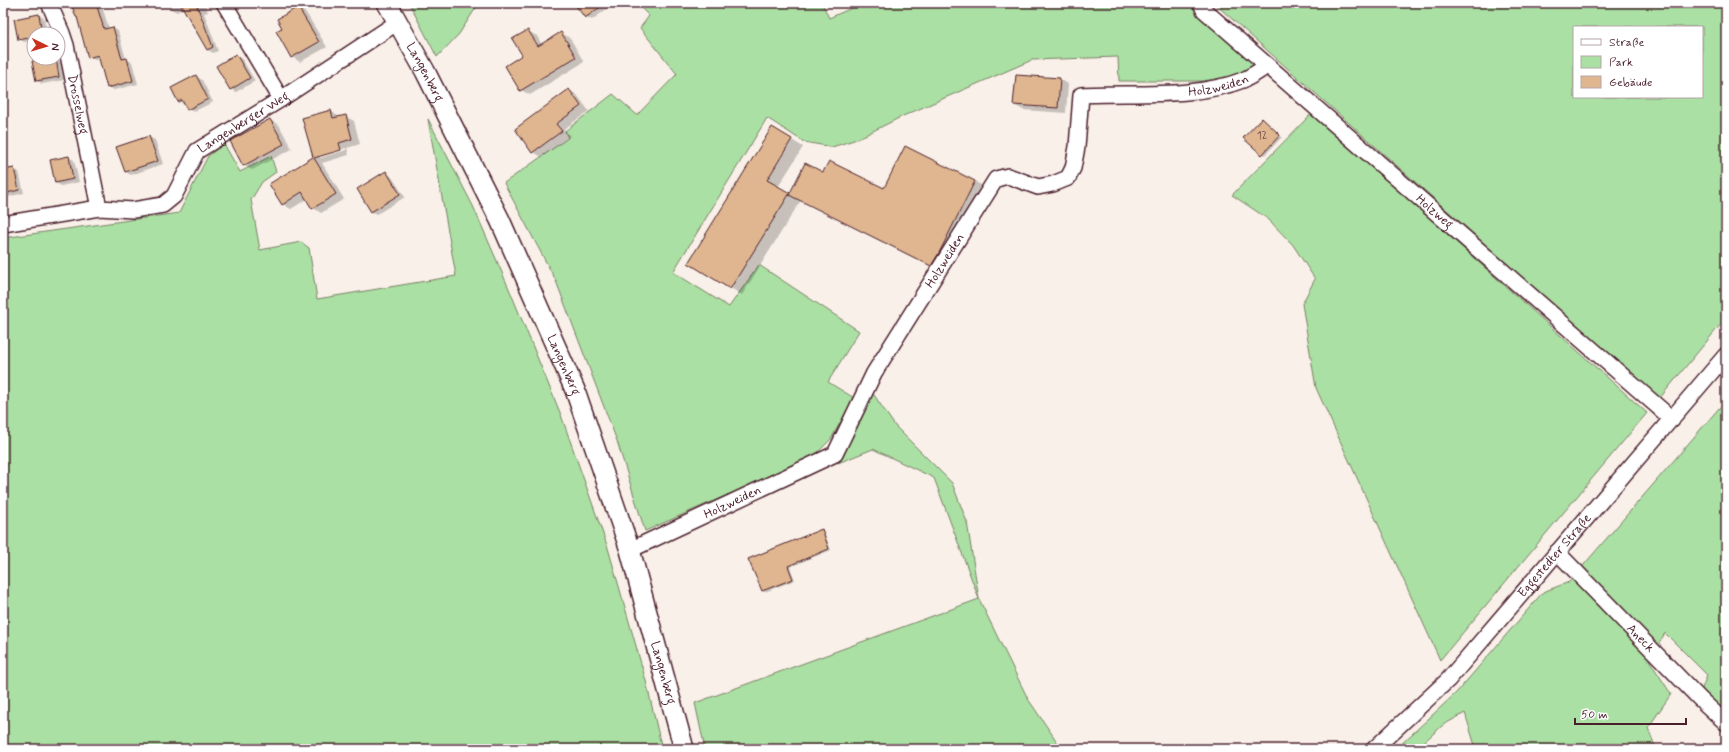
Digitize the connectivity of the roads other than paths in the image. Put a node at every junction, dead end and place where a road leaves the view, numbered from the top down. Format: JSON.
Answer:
{"nodes":[{"id":1,"x":49,"y":3,"type":"edge"},
{"id":2,"x":224,"y":3,"type":"edge"},
{"id":3,"x":388,"y":3,"type":"edge"},
{"id":4,"x":1201,"y":3,"type":"edge"},
{"id":5,"x":398,"y":22,"type":"junction"},
{"id":6,"x":1267,"y":66,"type":"junction"},
{"id":7,"x":281,"y":99,"type":"junction"},
{"id":8,"x":100,"y":208,"type":"junction"},
{"id":9,"x":3,"y":224,"type":"edge"},
{"id":10,"x":1726,"y":355,"type":"edge"},
{"id":11,"x":1672,"y":419,"type":"junction"},
{"id":12,"x":630,"y":550,"type":"junction"},
{"id":13,"x":1557,"y":552,"type":"junction"},
{"id":14,"x":1726,"y":723,"type":"edge"},
{"id":15,"x":684,"y":749,"type":"edge"},
{"id":16,"x":1374,"y":749,"type":"edge"}],
"edges":[{"from":1,"to":8,"type":"street","name":"Drosselweg"},
{"from":2,"to":7,"type":"street"},
{"from":3,"to":5,"type":"main road","name":"Langenberg"},
{"from":4,"to":6,"type":"street","name":"Holzweg"},
{"from":5,"to":7,"type":"street","name":"Langenberger Weg"},
{"from":5,"to":12,"type":"main road","name":"Langenberg"},
{"from":6,"to":11,"type":"street","name":"Holzweg"},
{"from":6,"to":12,"type":"street","name":"Holzweiden"},
{"from":7,"to":8,"type":"street","name":"Langenberger Weg"},
{"from":8,"to":9,"type":"street","name":"Langenberger Weg"},
{"from":10,"to":11,"type":"street","name":"Eggestedter Straße"},
{"from":11,"to":13,"type":"street","name":"Eggestedter Straße"},
{"from":12,"to":15,"type":"main road","name":"Langenberg"},
{"from":13,"to":14,"type":"street","name":"Aneck"},
{"from":13,"to":16,"type":"street","name":"Eggestedter Straße"}]}
